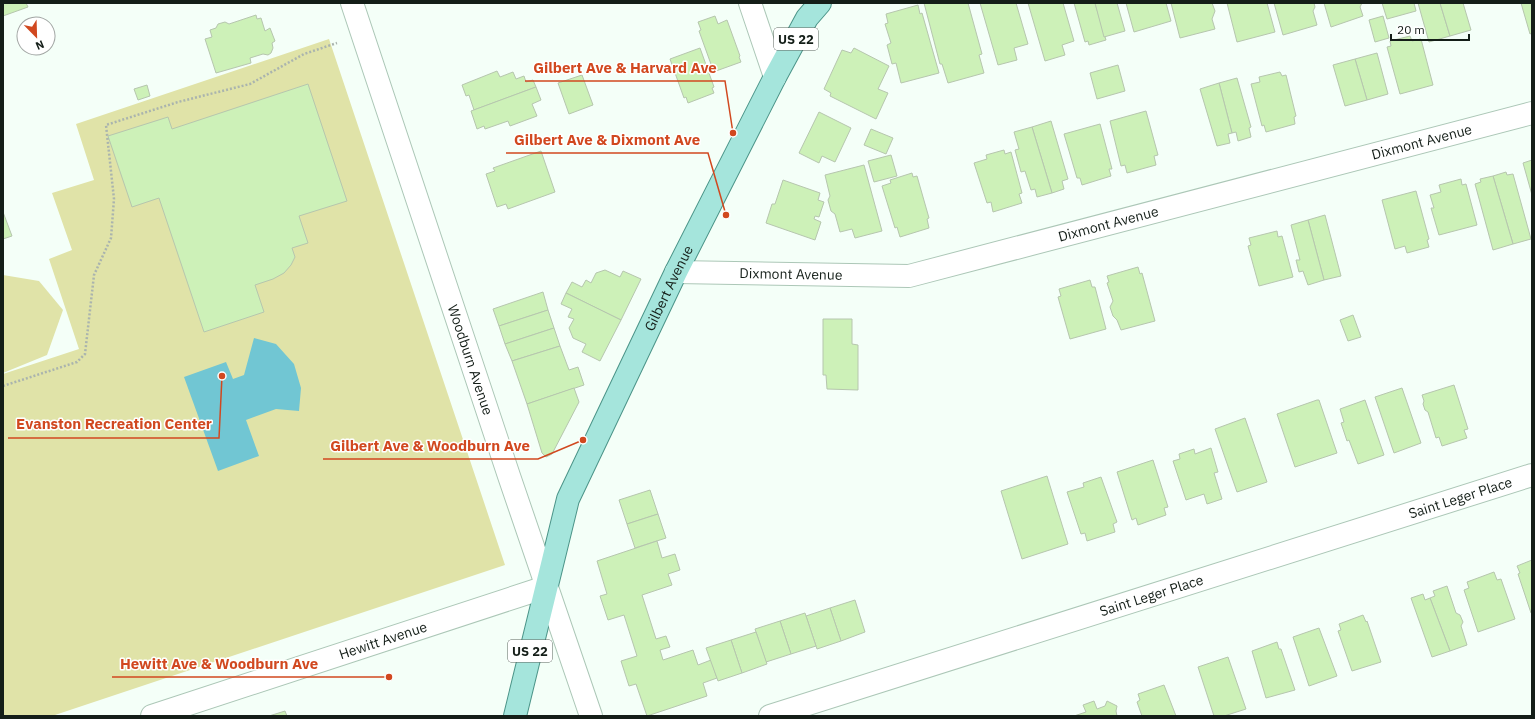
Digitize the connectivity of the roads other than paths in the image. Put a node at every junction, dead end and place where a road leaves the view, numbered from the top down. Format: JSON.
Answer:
{"nodes":[{"id":1,"x":352,"y":3,"type":"edge"},
{"id":2,"x":750,"y":3,"type":"edge"},
{"id":3,"x":820,"y":3,"type":"edge"},
{"id":4,"x":775,"y":77,"type":"junction"},
{"id":5,"x":1532,"y":113,"type":"edge"},
{"id":6,"x":676,"y":272,"type":"junction"},
{"id":7,"x":1532,"y":475,"type":"edge"},
{"id":8,"x":546,"y":586,"type":"junction"},
{"id":9,"x":152,"y":716,"type":"edge"},
{"id":10,"x":515,"y":716,"type":"edge"},
{"id":11,"x":591,"y":716,"type":"edge"},
{"id":12,"x":770,"y":716,"type":"edge"}],
"edges":[{"from":1,"to":8,"type":"street","name":"Woodburn Avenue"},
{"from":2,"to":4,"type":"street"},
{"from":3,"to":4,"type":"main road","name":"Gilbert Avenue","number":"US 22"},
{"from":4,"to":6,"type":"main road","name":"Gilbert Avenue","number":"US 22"},
{"from":5,"to":6,"type":"street","name":"Dixmont Avenue"},
{"from":6,"to":8,"type":"main road","name":"Gilbert Avenue","number":"US 22"},
{"from":7,"to":12,"type":"street","name":"Saint Leger Place"},
{"from":8,"to":9,"type":"street","name":"Hewitt Avenue"},
{"from":8,"to":10,"type":"main road","number":"US 22"},
{"from":8,"to":11,"type":"street","name":"Woodburn Avenue"}]}
